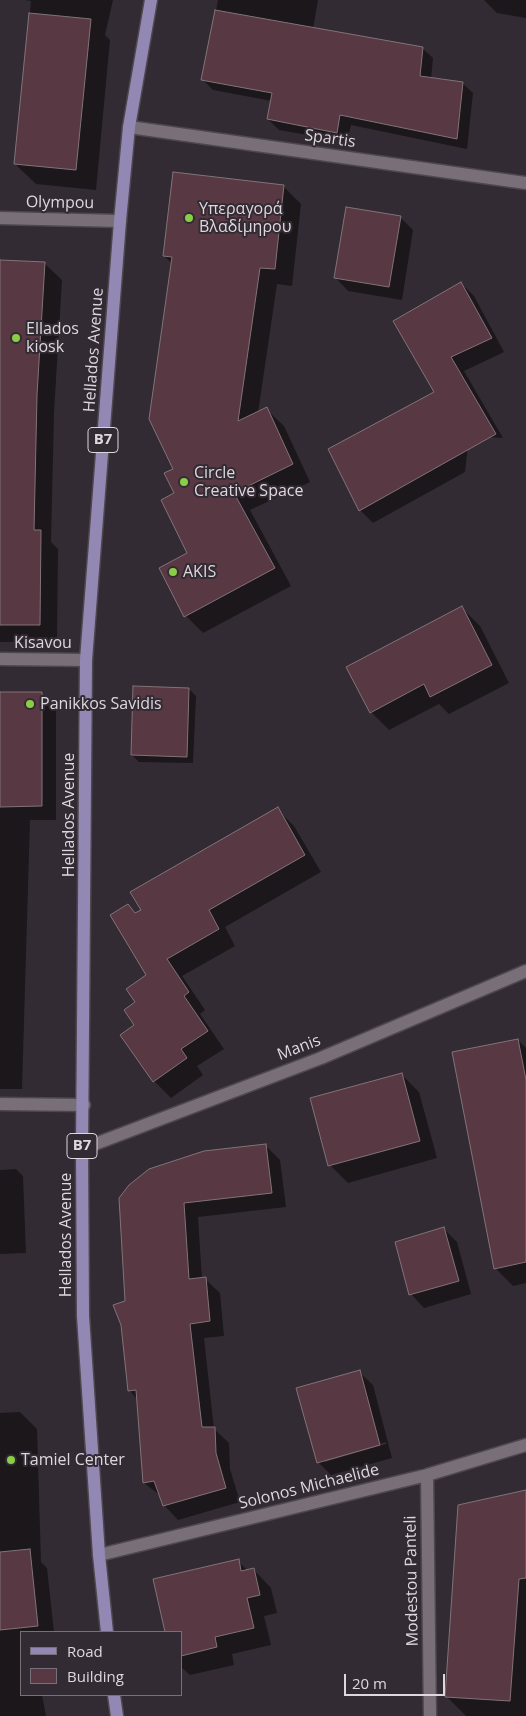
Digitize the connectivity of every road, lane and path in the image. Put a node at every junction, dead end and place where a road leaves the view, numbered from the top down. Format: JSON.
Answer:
{"nodes":[{"id":1,"x":151,"y":0,"type":"edge"},
{"id":2,"x":129,"y":127,"type":"junction"},
{"id":3,"x":526,"y":183,"type":"edge"},
{"id":4,"x":0,"y":218,"type":"edge"},
{"id":5,"x":120,"y":221,"type":"junction"},
{"id":6,"x":0,"y":659,"type":"edge"},
{"id":7,"x":86,"y":660,"type":"junction"},
{"id":8,"x":526,"y":971,"type":"edge"},
{"id":9,"x":0,"y":1104,"type":"edge"},
{"id":10,"x":84,"y":1105,"type":"junction"},
{"id":11,"x":82,"y":1149,"type":"junction"},
{"id":12,"x":526,"y":1445,"type":"edge"},
{"id":13,"x":426,"y":1475,"type":"junction"},
{"id":14,"x":99,"y":1555,"type":"junction"},
{"id":15,"x":107,"y":1631,"type":"edge"},
{"id":16,"x":114,"y":1696,"type":"edge"},
{"id":17,"x":117,"y":1716,"type":"edge"},
{"id":18,"x":430,"y":1716,"type":"edge"}],
"edges":[{"from":1,"to":2,"type":"main road","name":"Hellados Avenue","number":"B7"},
{"from":2,"to":3,"type":"street","name":"Spartis"},
{"from":2,"to":5,"type":"main road","name":"Hellados Avenue","number":"B7"},
{"from":4,"to":5,"type":"street","name":"Olympou"},
{"from":5,"to":7,"type":"main road","name":"Hellados Avenue","number":"B7"},
{"from":6,"to":7,"type":"street","name":"Kisavou"},
{"from":7,"to":10,"type":"main road","name":"Hellados Avenue","number":"B7"},
{"from":8,"to":11,"type":"street","name":"Manis"},
{"from":9,"to":10,"type":"street"},
{"from":10,"to":11,"type":"main road","name":"Hellados Avenue","number":"B7"},
{"from":11,"to":14,"type":"main road","name":"Hellados Avenue","number":"B7"},
{"from":12,"to":13,"type":"street","name":"Solonos Michaelide"},
{"from":13,"to":14,"type":"street","name":"Solonos Michaelide"},
{"from":13,"to":18,"type":"street","name":"Modestou Panteli"},
{"from":14,"to":15,"type":"main road","name":"Hellados Avenue","number":"B7"},
{"from":16,"to":17,"type":"main road"}]}
